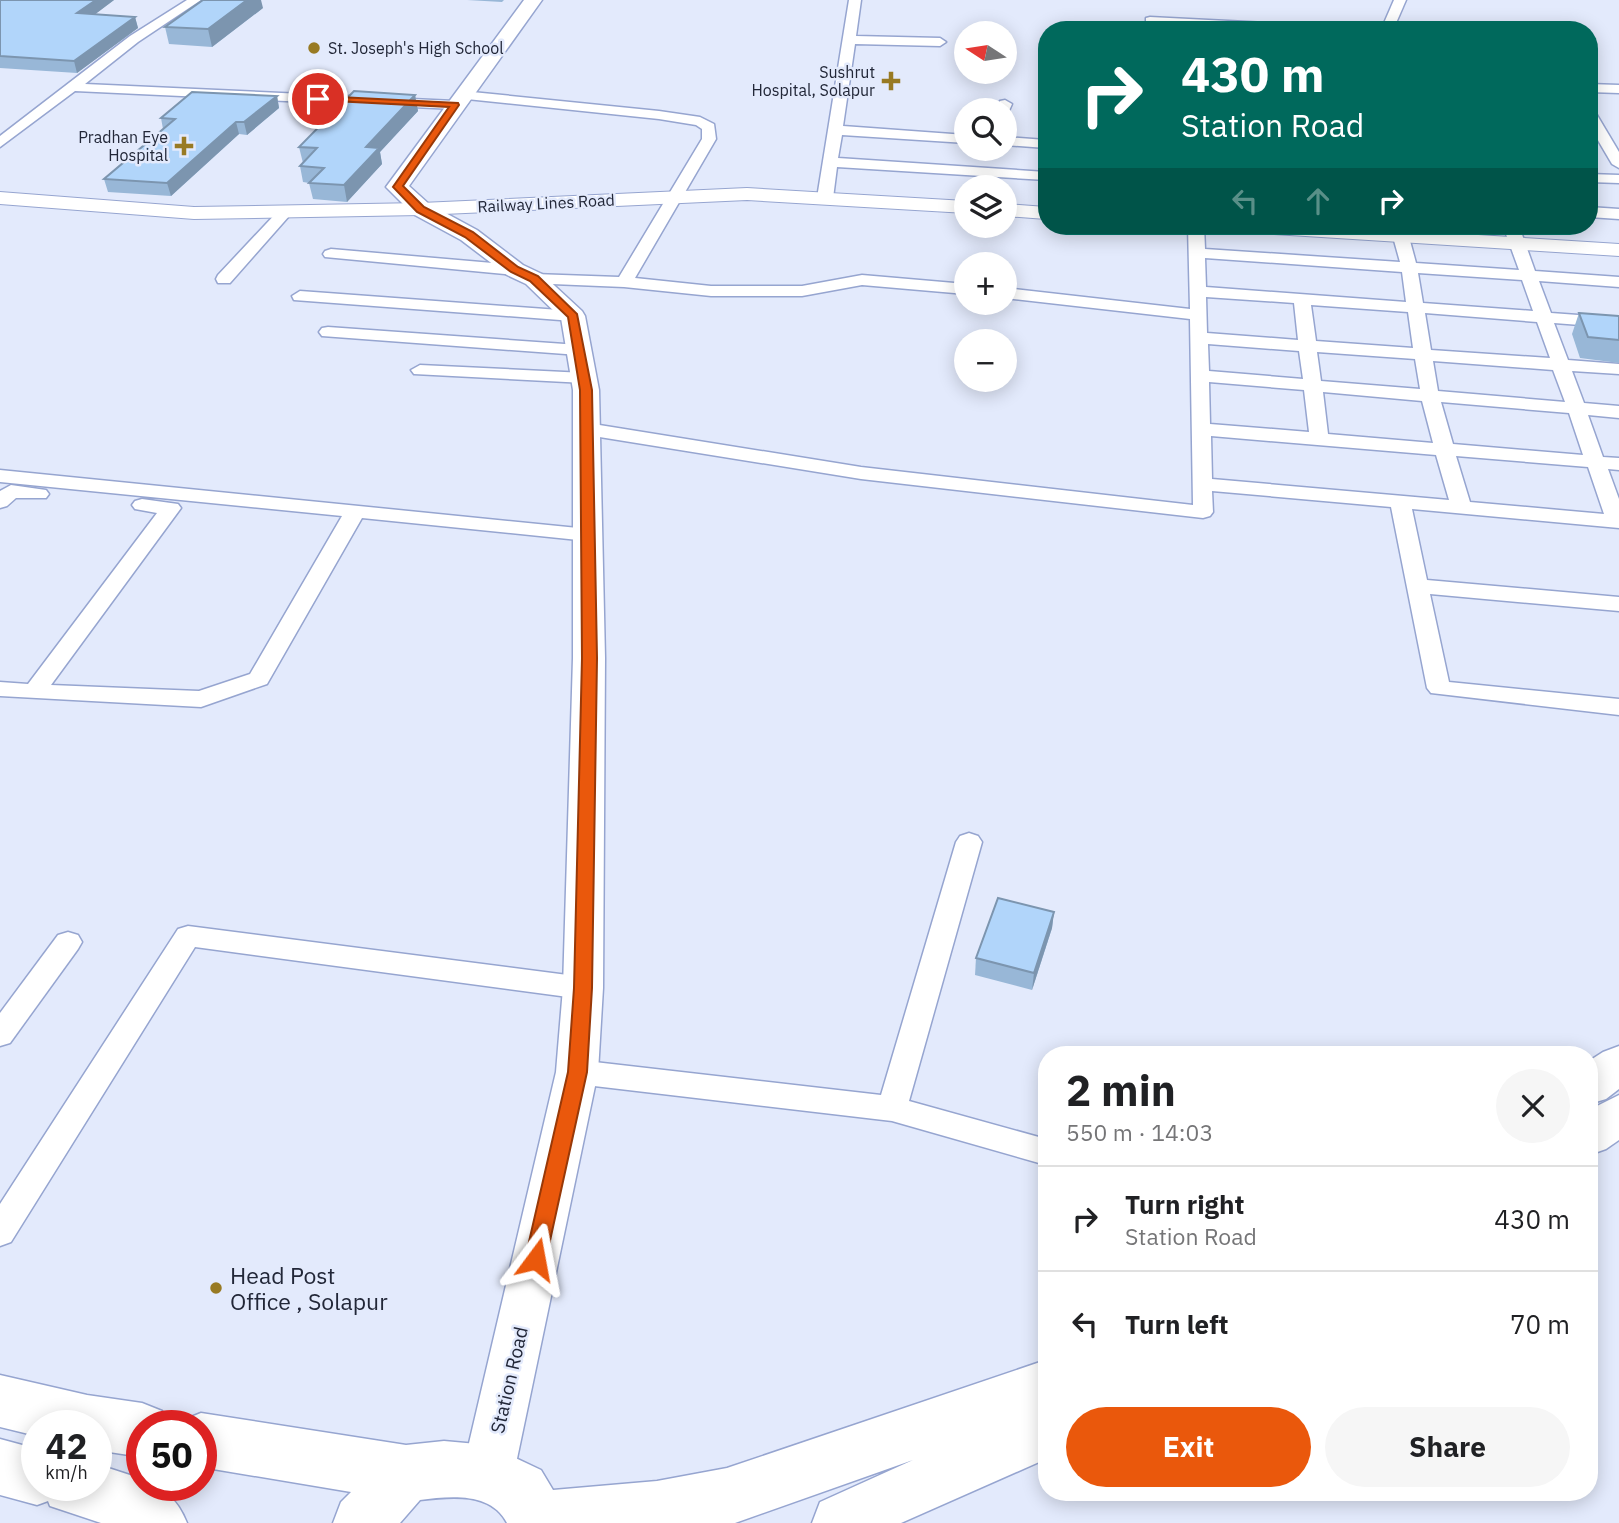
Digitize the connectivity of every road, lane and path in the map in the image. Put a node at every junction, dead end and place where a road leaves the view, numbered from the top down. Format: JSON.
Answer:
{"nodes":[{"id":1,"x":195,"y":0,"type":"edge"},
{"id":2,"x":533,"y":0,"type":"edge"},
{"id":3,"x":855,"y":0,"type":"edge"},
{"id":4,"x":1400,"y":0,"type":"edge"},
{"id":5,"x":1150,"y":20,"type":"edge"},
{"id":6,"x":1176,"y":21,"type":"edge"},
{"id":7,"x":1391,"y":21,"type":"edge"},
{"id":8,"x":849,"y":40,"type":"junction"},
{"id":9,"x":940,"y":42,"type":"dead end"},
{"id":10,"x":73,"y":87,"type":"junction"},
{"id":11,"x":1598,"y":88,"type":"edge"},
{"id":12,"x":1619,"y":89,"type":"edge"},
{"id":13,"x":459,"y":100,"type":"junction"},
{"id":14,"x":1598,"y":127,"type":"edge"},
{"id":15,"x":1619,"y":129,"type":"edge"},
{"id":16,"x":835,"y":130,"type":"junction"},
{"id":17,"x":1598,"y":134,"type":"edge"},
{"id":18,"x":954,"y":138,"type":"edge"},
{"id":19,"x":1017,"y":142,"type":"edge"},
{"id":20,"x":0,"y":143,"type":"edge"},
{"id":21,"x":1038,"y":143,"type":"edge"},
{"id":22,"x":830,"y":162,"type":"junction"},
{"id":23,"x":1619,"y":164,"type":"edge"},
{"id":24,"x":990,"y":173,"type":"edge"},
{"id":25,"x":1038,"y":176,"type":"edge"},
{"id":26,"x":1612,"y":179,"type":"edge"},
{"id":27,"x":674,"y":196,"type":"junction"},
{"id":28,"x":0,"y":198,"type":"edge"},
{"id":29,"x":825,"y":198,"type":"junction"},
{"id":30,"x":1619,"y":205,"type":"edge"},
{"id":31,"x":954,"y":207,"type":"edge"},
{"id":32,"x":421,"y":209,"type":"junction"},
{"id":33,"x":1017,"y":211,"type":"edge"},
{"id":34,"x":285,"y":212,"type":"junction"},
{"id":35,"x":1038,"y":212,"type":"edge"},
{"id":36,"x":1598,"y":213,"type":"edge"},
{"id":37,"x":1619,"y":214,"type":"edge"},
{"id":38,"x":1196,"y":235,"type":"edge"},
{"id":39,"x":1401,"y":235,"type":"edge"},
{"id":40,"x":1513,"y":235,"type":"edge"},
{"id":41,"x":1619,"y":250,"type":"edge"},
{"id":42,"x":1196,"y":253,"type":"junction"},
{"id":43,"x":331,"y":254,"type":"dead end"},
{"id":44,"x":1409,"y":267,"type":"junction"},
{"id":45,"x":524,"y":274,"type":"junction"},
{"id":46,"x":1527,"y":275,"type":"junction"},
{"id":47,"x":224,"y":279,"type":"dead end"},
{"id":48,"x":624,"y":282,"type":"junction"},
{"id":49,"x":1619,"y":282,"type":"edge"},
{"id":50,"x":954,"y":288,"type":"edge"},
{"id":51,"x":1198,"y":291,"type":"junction"},
{"id":52,"x":1017,"y":294,"type":"edge"},
{"id":53,"x":300,"y":296,"type":"dead end"},
{"id":54,"x":1302,"y":299,"type":"junction"},
{"id":55,"x":1414,"y":307,"type":"junction"},
{"id":56,"x":1198,"y":315,"type":"junction"},
{"id":57,"x":573,"y":316,"type":"junction"},
{"id":58,"x":1542,"y":317,"type":"junction"},
{"id":59,"x":1619,"y":323,"type":"edge"},
{"id":60,"x":328,"y":332,"type":"dead end"},
{"id":61,"x":1199,"y":338,"type":"junction"},
{"id":62,"x":1307,"y":346,"type":"junction"},
{"id":63,"x":1424,"y":355,"type":"junction"},
{"id":64,"x":582,"y":364,"type":"junction"},
{"id":65,"x":1560,"y":365,"type":"junction"},
{"id":66,"x":1619,"y":369,"type":"edge"},
{"id":67,"x":419,"y":370,"type":"dead end"},
{"id":68,"x":1199,"y":376,"type":"junction"},
{"id":69,"x":1313,"y":386,"type":"junction"},
{"id":70,"x":1430,"y":396,"type":"junction"},
{"id":71,"x":1576,"y":409,"type":"junction"},
{"id":72,"x":1619,"y":412,"type":"edge"},
{"id":73,"x":587,"y":429,"type":"junction"},
{"id":74,"x":1201,"y":429,"type":"junction"},
{"id":75,"x":1320,"y":439,"type":"junction"},
{"id":76,"x":1445,"y":449,"type":"junction"},
{"id":77,"x":1595,"y":462,"type":"junction"},
{"id":78,"x":1619,"y":464,"type":"edge"},
{"id":79,"x":0,"y":476,"type":"edge"},
{"id":80,"x":1202,"y":484,"type":"junction"},
{"id":81,"x":0,"y":502,"type":"edge"},
{"id":82,"x":1400,"y":502,"type":"junction"},
{"id":83,"x":1461,"y":508,"type":"junction"},
{"id":84,"x":355,"y":512,"type":"junction"},
{"id":85,"x":1618,"y":522,"type":"edge"},
{"id":86,"x":588,"y":535,"type":"junction"},
{"id":87,"x":1418,"y":586,"type":"junction"},
{"id":88,"x":1619,"y":604,"type":"edge"},
{"id":89,"x":0,"y":689,"type":"edge"},
{"id":90,"x":34,"y":692,"type":"junction"},
{"id":91,"x":1619,"y":707,"type":"edge"},
{"id":92,"x":969,"y":842,"type":"dead end"},
{"id":93,"x":68,"y":942,"type":"dead end"},
{"id":94,"x":583,"y":988,"type":"junction"},
{"id":95,"x":0,"y":1035,"type":"edge"},
{"id":96,"x":1619,"y":1065,"type":"edge"},
{"id":97,"x":577,"y":1072,"type":"junction"},
{"id":98,"x":1598,"y":1079,"type":"edge"},
{"id":99,"x":892,"y":1109,"type":"junction"},
{"id":100,"x":1619,"y":1115,"type":"edge"},
{"id":101,"x":1598,"y":1129,"type":"edge"},
{"id":102,"x":1038,"y":1150,"type":"edge"},
{"id":103,"x":0,"y":1232,"type":"edge"},
{"id":104,"x":1038,"y":1389,"type":"edge"},
{"id":105,"x":0,"y":1401,"type":"edge"},
{"id":106,"x":126,"y":1428,"type":"edge"},
{"id":107,"x":1038,"y":1435,"type":"edge"},
{"id":108,"x":217,"y":1443,"type":"edge"},
{"id":109,"x":0,"y":1467,"type":"edge"},
{"id":110,"x":488,"y":1472,"type":"junction"},
{"id":111,"x":21,"y":1473,"type":"edge"},
{"id":112,"x":406,"y":1473,"type":"junction"},
{"id":113,"x":112,"y":1497,"type":"edge"},
{"id":114,"x":538,"y":1521,"type":"edge"},
{"id":115,"x":158,"y":1523,"type":"edge"},
{"id":116,"x":362,"y":1523,"type":"edge"},
{"id":117,"x":841,"y":1523,"type":"edge"}],
"edges":[{"from":1,"to":10,"type":"street"},
{"from":2,"to":13,"type":"main road"},
{"from":3,"to":8,"type":"street"},
{"from":4,"to":7,"type":"street"},
{"from":5,"to":6,"type":"street"},
{"from":8,"to":9,"type":"street"},
{"from":8,"to":16,"type":"street"},
{"from":10,"to":13,"type":"street"},
{"from":10,"to":20,"type":"street"},
{"from":11,"to":12,"type":"street"},
{"from":13,"to":27,"type":"street"},
{"from":13,"to":32,"type":"main road"},
{"from":14,"to":15,"type":"street"},
{"from":16,"to":18,"type":"street"},
{"from":16,"to":22,"type":"street"},
{"from":17,"to":23,"type":"street"},
{"from":19,"to":21,"type":"street"},
{"from":22,"to":24,"type":"street"},
{"from":22,"to":29,"type":"street"},
{"from":24,"to":25,"type":"street"},
{"from":26,"to":30,"type":"street"},
{"from":27,"to":29,"type":"street","name":"Railway Lines Road"},
{"from":27,"to":32,"type":"street","name":"Railway Lines Road"},
{"from":27,"to":48,"type":"street"},
{"from":28,"to":34,"type":"street","name":"Railway Lines Road"},
{"from":29,"to":31,"type":"street","name":"Railway Lines Road"},
{"from":32,"to":34,"type":"street","name":"Railway Lines Road"},
{"from":32,"to":45,"type":"main road"},
{"from":33,"to":35,"type":"street"},
{"from":34,"to":47,"type":"street"},
{"from":36,"to":37,"type":"street"},
{"from":38,"to":42,"type":"street"},
{"from":39,"to":44,"type":"street"},
{"from":40,"to":41,"type":"street"},
{"from":40,"to":46,"type":"street"},
{"from":42,"to":44,"type":"street"},
{"from":42,"to":51,"type":"street"},
{"from":43,"to":45,"type":"street"},
{"from":44,"to":46,"type":"street"},
{"from":44,"to":55,"type":"street"},
{"from":45,"to":48,"type":"street"},
{"from":45,"to":57,"type":"main road"},
{"from":46,"to":49,"type":"street"},
{"from":46,"to":58,"type":"street"},
{"from":48,"to":50,"type":"street"},
{"from":51,"to":54,"type":"street"},
{"from":51,"to":56,"type":"street"},
{"from":52,"to":56,"type":"street"},
{"from":53,"to":57,"type":"street"},
{"from":54,"to":55,"type":"street"},
{"from":54,"to":62,"type":"street"},
{"from":55,"to":58,"type":"street"},
{"from":55,"to":63,"type":"street"},
{"from":56,"to":61,"type":"street"},
{"from":57,"to":64,"type":"main road","name":"Station Road"},
{"from":58,"to":59,"type":"street"},
{"from":58,"to":65,"type":"street"},
{"from":60,"to":64,"type":"street"},
{"from":61,"to":62,"type":"street"},
{"from":61,"to":68,"type":"street"},
{"from":62,"to":63,"type":"street"},
{"from":62,"to":69,"type":"street"},
{"from":63,"to":65,"type":"street"},
{"from":63,"to":70,"type":"street"},
{"from":64,"to":67,"type":"street"},
{"from":64,"to":73,"type":"main road","name":"Station Road"},
{"from":65,"to":66,"type":"street"},
{"from":65,"to":71,"type":"street"},
{"from":68,"to":69,"type":"street"},
{"from":68,"to":74,"type":"street"},
{"from":69,"to":70,"type":"street"},
{"from":69,"to":75,"type":"street"},
{"from":70,"to":71,"type":"street"},
{"from":70,"to":76,"type":"street"},
{"from":71,"to":72,"type":"street"},
{"from":71,"to":77,"type":"street"},
{"from":73,"to":80,"type":"street"},
{"from":73,"to":86,"type":"main road","name":"Station Road"},
{"from":74,"to":75,"type":"street"},
{"from":74,"to":80,"type":"street"},
{"from":75,"to":76,"type":"street"},
{"from":76,"to":77,"type":"street"},
{"from":76,"to":83,"type":"street"},
{"from":77,"to":78,"type":"street"},
{"from":77,"to":85,"type":"street"},
{"from":79,"to":84,"type":"street"},
{"from":80,"to":82,"type":"street"},
{"from":81,"to":90,"type":"street"},
{"from":82,"to":83,"type":"street"},
{"from":82,"to":87,"type":"street"},
{"from":83,"to":85,"type":"street"},
{"from":84,"to":86,"type":"street"},
{"from":84,"to":90,"type":"street"},
{"from":86,"to":94,"type":"main road","name":"Station Road"},
{"from":87,"to":88,"type":"street"},
{"from":87,"to":91,"type":"street"},
{"from":89,"to":90,"type":"street"},
{"from":92,"to":99,"type":"street"},
{"from":93,"to":95,"type":"street"},
{"from":94,"to":97,"type":"main road","name":"Station Road"},
{"from":94,"to":103,"type":"street"},
{"from":96,"to":98,"type":"main road"},
{"from":97,"to":99,"type":"street"},
{"from":97,"to":110,"type":"main road","name":"Station Road"},
{"from":99,"to":102,"type":"street"},
{"from":100,"to":101,"type":"main road"},
{"from":104,"to":114,"type":"main road"},
{"from":105,"to":106,"type":"main road"},
{"from":107,"to":117,"type":"main road"},
{"from":108,"to":112,"type":"main road"},
{"from":109,"to":111,"type":"main road"},
{"from":110,"to":112,"type":"main road"},
{"from":110,"to":114,"type":"main road"},
{"from":112,"to":116,"type":"main road"},
{"from":113,"to":115,"type":"main road"}]}
